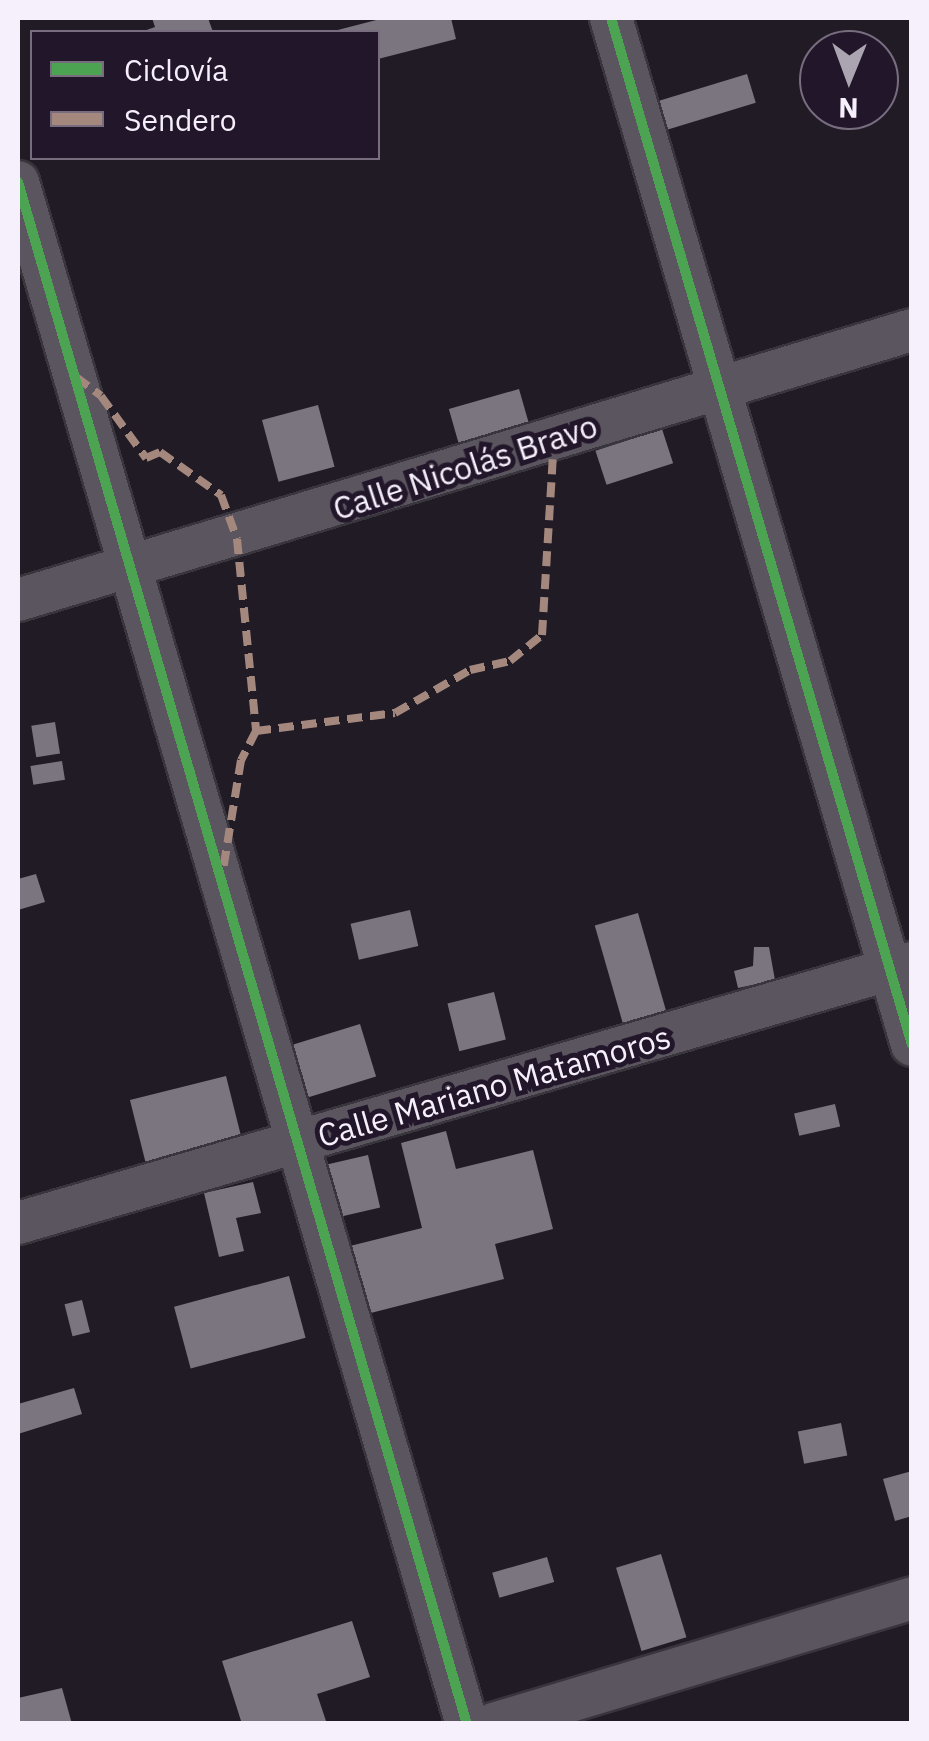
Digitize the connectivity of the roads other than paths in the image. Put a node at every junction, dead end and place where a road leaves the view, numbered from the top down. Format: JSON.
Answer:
{"nodes":[{"id":1,"x":611,"y":18,"type":"edge"},
{"id":2,"x":18,"y":182,"type":"edge"},
{"id":3,"x":912,"y":330,"type":"edge"},
{"id":4,"x":712,"y":384,"type":"junction"},
{"id":5,"x":128,"y":571,"type":"junction"},
{"id":6,"x":18,"y":600,"type":"edge"},
{"id":7,"x":900,"y":966,"type":"edge"},
{"id":8,"x":912,"y":1045,"type":"edge"},
{"id":9,"x":292,"y":1146,"type":"junction"},
{"id":10,"x":18,"y":1224,"type":"edge"},
{"id":11,"x":912,"y":1598,"type":"edge"},
{"id":12,"x":467,"y":1724,"type":"edge"},
{"id":13,"x":493,"y":1724,"type":"edge"}],
"edges":[{"from":1,"to":4,"type":"street"},
{"from":2,"to":5,"type":"street"},
{"from":3,"to":4,"type":"street","name":"Calle Nicolás Bravo"},
{"from":4,"to":5,"type":"street","name":"Calle Nicolás Bravo"},
{"from":4,"to":7,"type":"street"},
{"from":5,"to":6,"type":"street","name":"Calle Nicolás Bravo"},
{"from":5,"to":9,"type":"street"},
{"from":7,"to":8,"type":"street"},
{"from":7,"to":9,"type":"street","name":"Calle Mariano Matamoros"},
{"from":9,"to":10,"type":"street","name":"Calle Mariano Matamoros"},
{"from":9,"to":12,"type":"street"},
{"from":11,"to":13,"type":"street"}]}
